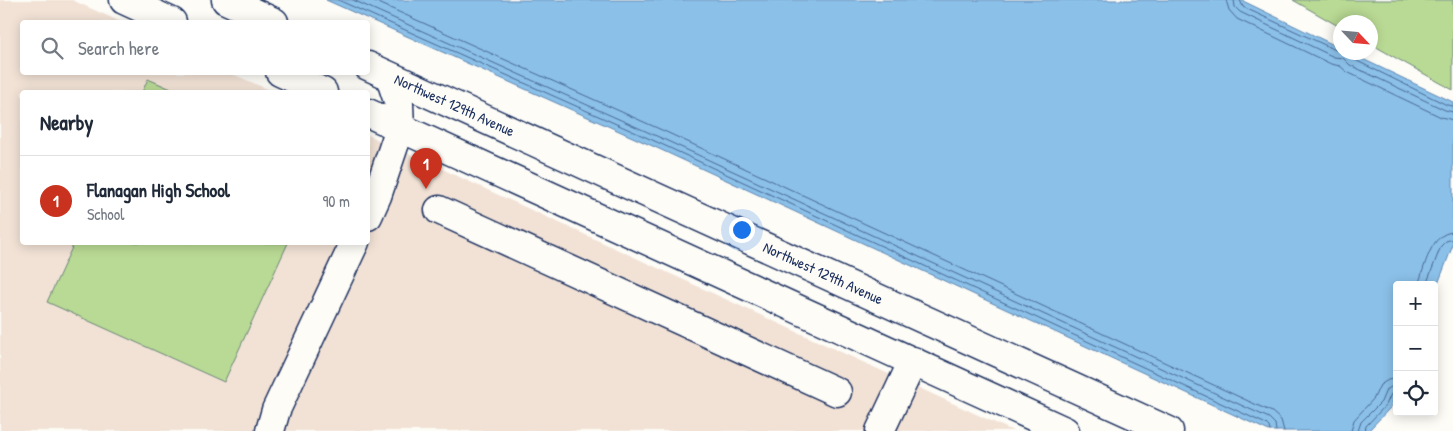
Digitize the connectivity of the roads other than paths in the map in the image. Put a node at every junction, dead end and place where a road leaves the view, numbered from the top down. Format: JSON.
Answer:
{"nodes":[{"id":1,"x":124,"y":0,"type":"edge"},
{"id":2,"x":226,"y":0,"type":"edge"},
{"id":3,"x":168,"y":20,"type":"edge"},
{"id":4,"x":270,"y":20,"type":"edge"},
{"id":5,"x":379,"y":71,"type":"edge"},
{"id":6,"x":286,"y":75,"type":"edge"},
{"id":7,"x":319,"y":90,"type":"edge"},
{"id":8,"x":370,"y":114,"type":"edge"},
{"id":9,"x":400,"y":128,"type":"junction"},
{"id":10,"x":439,"y":210,"type":"dead end"},
{"id":11,"x":370,"y":212,"type":"edge"},
{"id":12,"x":354,"y":245,"type":"edge"},
{"id":13,"x":913,"y":361,"type":"junction"},
{"id":14,"x":837,"y":392,"type":"dead end"},
{"id":15,"x":270,"y":431,"type":"edge"},
{"id":16,"x":880,"y":431,"type":"edge"},
{"id":17,"x":1065,"y":431,"type":"edge"},
{"id":18,"x":1169,"y":431,"type":"edge"}],
"edges":[{"from":1,"to":3,"type":"street"},
{"from":2,"to":4,"type":"street"},
{"from":5,"to":9,"type":"street"},
{"from":5,"to":18,"type":"street","name":"Northwest 129th Avenue"},
{"from":6,"to":7,"type":"street"},
{"from":8,"to":9,"type":"street"},
{"from":9,"to":11,"type":"street"},
{"from":9,"to":13,"type":"street"},
{"from":10,"to":14,"type":"street"},
{"from":12,"to":15,"type":"street"},
{"from":13,"to":16,"type":"street"},
{"from":13,"to":17,"type":"street"}]}
